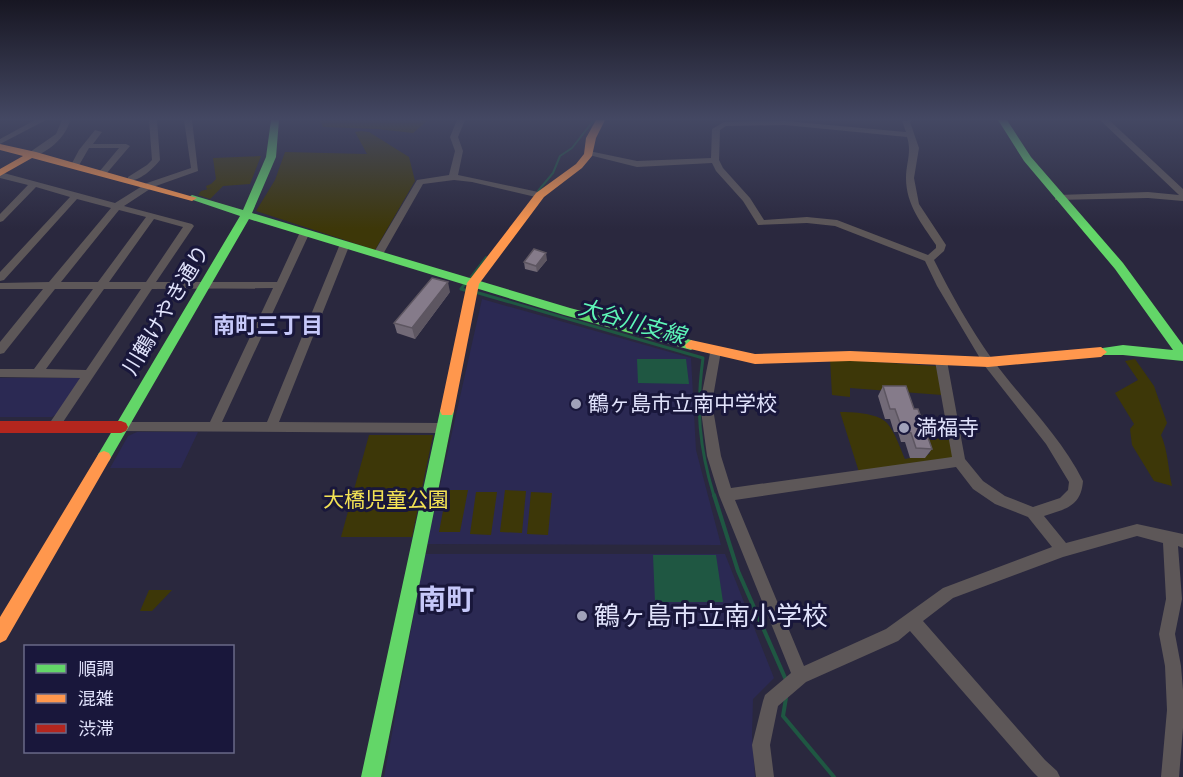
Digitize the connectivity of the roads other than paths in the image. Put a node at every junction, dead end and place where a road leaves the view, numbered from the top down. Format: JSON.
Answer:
{"nodes":[{"id":1,"x":29,"y":156,"type":"edge"},
{"id":2,"x":42,"y":156,"type":"edge"},
{"id":3,"x":81,"y":156,"type":"edge"},
{"id":4,"x":117,"y":156,"type":"edge"},
{"id":5,"x":156,"y":156,"type":"edge"},
{"id":6,"x":193,"y":156,"type":"edge"},
{"id":7,"x":271,"y":156,"type":"edge"},
{"id":8,"x":458,"y":156,"type":"edge"},
{"id":9,"x":587,"y":156,"type":"edge"},
{"id":10,"x":600,"y":156,"type":"edge"},
{"id":11,"x":715,"y":156,"type":"edge"},
{"id":12,"x":914,"y":156,"type":"edge"},
{"id":13,"x":1026,"y":156,"type":"edge"},
{"id":14,"x":1142,"y":156,"type":"edge"},
{"id":15,"x":715,"y":160,"type":"junction"},
{"id":16,"x":75,"y":165,"type":"junction"},
{"id":17,"x":103,"y":172,"type":"junction"},
{"id":18,"x":0,"y":174,"type":"edge"},
{"id":19,"x":454,"y":177,"type":"junction"},
{"id":20,"x":131,"y":179,"type":"junction"},
{"id":21,"x":34,"y":184,"type":"junction"},
{"id":22,"x":150,"y":184,"type":"junction"},
{"id":23,"x":540,"y":195,"type":"junction"},
{"id":24,"x":75,"y":196,"type":"junction"},
{"id":25,"x":1183,"y":196,"type":"edge"},
{"id":26,"x":1058,"y":198,"type":"junction"},
{"id":27,"x":116,"y":207,"type":"junction"},
{"id":28,"x":246,"y":214,"type":"junction"},
{"id":29,"x":152,"y":216,"type":"junction"},
{"id":30,"x":0,"y":219,"type":"edge"},
{"id":31,"x":305,"y":232,"type":"junction"},
{"id":32,"x":345,"y":244,"type":"junction"},
{"id":33,"x":378,"y":254,"type":"junction"},
{"id":34,"x":929,"y":260,"type":"junction"},
{"id":35,"x":0,"y":278,"type":"edge"},
{"id":36,"x":51,"y":285,"type":"junction"},
{"id":37,"x":280,"y":285,"type":"junction"},
{"id":38,"x":0,"y":286,"type":"edge"},
{"id":39,"x":100,"y":286,"type":"junction"},
{"id":40,"x":148,"y":286,"type":"junction"},
{"id":41,"x":205,"y":286,"type":"junction"},
{"id":42,"x":472,"y":288,"type":"junction"},
{"id":43,"x":0,"y":350,"type":"edge"},
{"id":44,"x":715,"y":351,"type":"junction"},
{"id":45,"x":1183,"y":356,"type":"edge"},
{"id":46,"x":941,"y":361,"type":"junction"},
{"id":47,"x":988,"y":362,"type":"junction"},
{"id":48,"x":0,"y":373,"type":"edge"},
{"id":49,"x":37,"y":373,"type":"junction"},
{"id":50,"x":89,"y":374,"type":"junction"},
{"id":51,"x":214,"y":426,"type":"junction"},
{"id":52,"x":271,"y":426,"type":"junction"},
{"id":53,"x":0,"y":427,"type":"edge"},
{"id":54,"x":53,"y":427,"type":"junction"},
{"id":55,"x":121,"y":427,"type":"junction"},
{"id":56,"x":441,"y":428,"type":"junction"},
{"id":57,"x":959,"y":461,"type":"junction"},
{"id":58,"x":726,"y":495,"type":"junction"},
{"id":59,"x":1033,"y":513,"type":"junction"},
{"id":60,"x":1177,"y":539,"type":"edge"},
{"id":61,"x":1063,"y":550,"type":"junction"},
{"id":62,"x":911,"y":620,"type":"junction"},
{"id":63,"x":0,"y":634,"type":"edge"},
{"id":64,"x":800,"y":676,"type":"junction"},
{"id":65,"x":371,"y":777,"type":"edge"},
{"id":66,"x":765,"y":777,"type":"edge"},
{"id":67,"x":1051,"y":777,"type":"edge"},
{"id":68,"x":1170,"y":777,"type":"edge"}],
"edges":[{"from":1,"to":18,"type":"street"},
{"from":2,"to":16,"type":"street"},
{"from":3,"to":16,"type":"street"},
{"from":4,"to":17,"type":"street"},
{"from":5,"to":20,"type":"street"},
{"from":6,"to":22,"type":"street"},
{"from":7,"to":28,"type":"street","name":"川鶴けやき通り"},
{"from":8,"to":19,"type":"street"},
{"from":9,"to":23,"type":"street"},
{"from":10,"to":15,"type":"street"},
{"from":11,"to":15,"type":"street"},
{"from":12,"to":34,"type":"street"},
{"from":13,"to":26,"type":"street"},
{"from":14,"to":25,"type":"street"},
{"from":15,"to":34,"type":"street"},
{"from":16,"to":17,"type":"street"},
{"from":17,"to":20,"type":"street"},
{"from":18,"to":21,"type":"street"},
{"from":19,"to":23,"type":"street"},
{"from":19,"to":33,"type":"street"},
{"from":20,"to":22,"type":"street"},
{"from":21,"to":24,"type":"street"},
{"from":21,"to":30,"type":"street"},
{"from":22,"to":27,"type":"street"},
{"from":22,"to":28,"type":"street"},
{"from":23,"to":42,"type":"street"},
{"from":24,"to":27,"type":"street"},
{"from":24,"to":35,"type":"street"},
{"from":25,"to":26,"type":"street"},
{"from":26,"to":45,"type":"street"},
{"from":27,"to":29,"type":"street"},
{"from":27,"to":36,"type":"street"},
{"from":28,"to":31,"type":"street"},
{"from":28,"to":41,"type":"street","name":"川鶴けやき通り"},
{"from":29,"to":39,"type":"street"},
{"from":29,"to":40,"type":"street"},
{"from":31,"to":32,"type":"street"},
{"from":31,"to":37,"type":"street"},
{"from":32,"to":33,"type":"street"},
{"from":32,"to":52,"type":"street"},
{"from":33,"to":42,"type":"street"},
{"from":34,"to":47,"type":"street"},
{"from":36,"to":38,"type":"street"},
{"from":36,"to":39,"type":"street"},
{"from":36,"to":43,"type":"street"},
{"from":37,"to":41,"type":"street"},
{"from":37,"to":51,"type":"street"},
{"from":39,"to":40,"type":"street"},
{"from":39,"to":49,"type":"street"},
{"from":40,"to":41,"type":"street"},
{"from":40,"to":50,"type":"street"},
{"from":41,"to":55,"type":"street","name":"川鶴けやき通り"},
{"from":42,"to":44,"type":"street"},
{"from":42,"to":56,"type":"street"},
{"from":44,"to":46,"type":"street"},
{"from":44,"to":58,"type":"street"},
{"from":45,"to":47,"type":"street"},
{"from":46,"to":47,"type":"street"},
{"from":46,"to":57,"type":"street"},
{"from":47,"to":59,"type":"street"},
{"from":48,"to":49,"type":"street"},
{"from":49,"to":50,"type":"street"},
{"from":50,"to":54,"type":"street"},
{"from":51,"to":52,"type":"street"},
{"from":51,"to":55,"type":"street"},
{"from":52,"to":56,"type":"street"},
{"from":53,"to":54,"type":"street"},
{"from":54,"to":55,"type":"street"},
{"from":55,"to":63,"type":"street","name":"川鶴けやき通り"},
{"from":56,"to":65,"type":"street"},
{"from":57,"to":58,"type":"street"},
{"from":57,"to":59,"type":"street"},
{"from":58,"to":64,"type":"street"},
{"from":59,"to":61,"type":"street"},
{"from":60,"to":61,"type":"street"},
{"from":60,"to":68,"type":"street"},
{"from":61,"to":62,"type":"street"},
{"from":62,"to":64,"type":"street"},
{"from":62,"to":67,"type":"street"},
{"from":64,"to":66,"type":"street"}]}
